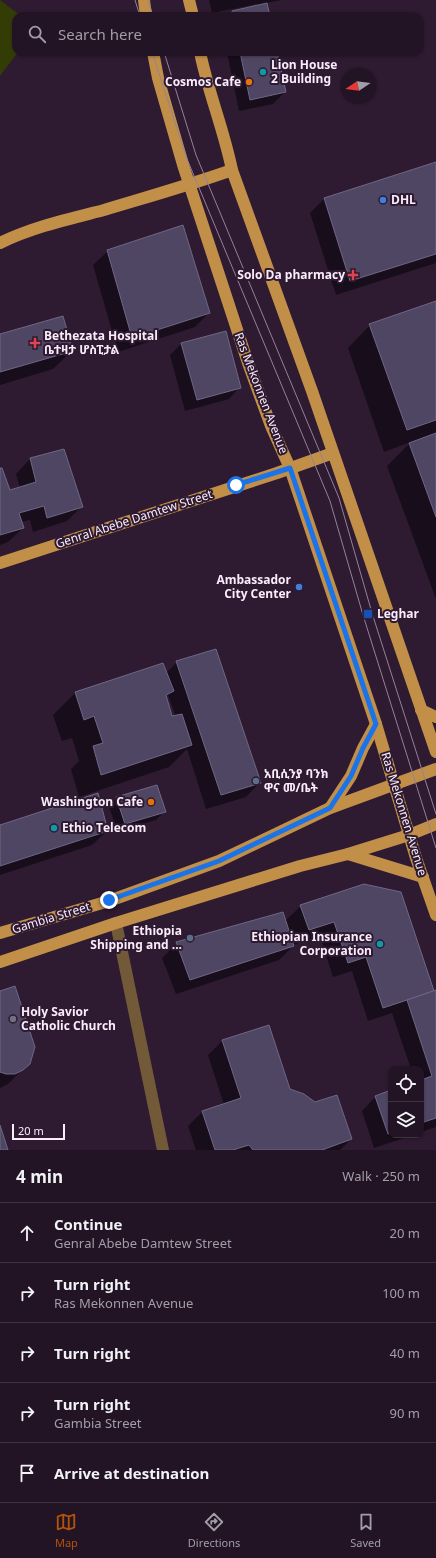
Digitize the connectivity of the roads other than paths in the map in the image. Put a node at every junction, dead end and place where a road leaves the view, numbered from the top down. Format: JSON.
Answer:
{"nodes":[{"id":1,"x":144,"y":0,"type":"edge"},
{"id":2,"x":190,"y":0,"type":"edge"},
{"id":3,"x":146,"y":12,"type":"edge"},
{"id":4,"x":192,"y":12,"type":"edge"},
{"id":5,"x":154,"y":56,"type":"edge"},
{"id":6,"x":201,"y":56,"type":"edge"},
{"id":7,"x":232,"y":170,"type":"junction"},
{"id":8,"x":190,"y":184,"type":"junction"},
{"id":9,"x":0,"y":243,"type":"edge"},
{"id":10,"x":333,"y":453,"type":"junction"},
{"id":11,"x":290,"y":468,"type":"junction"},
{"id":12,"x":0,"y":563,"type":"edge"},
{"id":13,"x":421,"y":710,"type":"junction"},
{"id":14,"x":436,"y":718,"type":"edge"},
{"id":15,"x":376,"y":724,"type":"junction"},
{"id":16,"x":436,"y":752,"type":"edge"},
{"id":17,"x":436,"y":769,"type":"edge"},
{"id":18,"x":395,"y":785,"type":"junction"},
{"id":19,"x":330,"y":808,"type":"junction"},
{"id":20,"x":436,"y":824,"type":"edge"},
{"id":21,"x":409,"y":835,"type":"junction"},
{"id":22,"x":348,"y":854,"type":"junction"},
{"id":23,"x":423,"y":876,"type":"junction"},
{"id":24,"x":436,"y":915,"type":"edge"},
{"id":25,"x":116,"y":923,"type":"junction"},
{"id":26,"x":0,"y":933,"type":"edge"},
{"id":27,"x":0,"y":962,"type":"edge"},
{"id":28,"x":163,"y":1150,"type":"edge"}],
"edges":[{"from":1,"to":3,"type":"main road"},
{"from":2,"to":4,"type":"main road"},
{"from":5,"to":8,"type":"main road","name":"Ras Mekonnen Avenue"},
{"from":6,"to":7,"type":"main road"},
{"from":7,"to":8,"type":"main road"},
{"from":7,"to":10,"type":"main road"},
{"from":8,"to":9,"type":"main road"},
{"from":8,"to":11,"type":"main road","name":"Ras Mekonnen Avenue"},
{"from":10,"to":11,"type":"main road","name":"Genral Abebe Damtew Street"},
{"from":10,"to":13,"type":"main road"},
{"from":11,"to":12,"type":"main road","name":"Genral Abebe Damtew Street"},
{"from":11,"to":15,"type":"main road","name":"Ras Mekonnen Avenue"},
{"from":13,"to":14,"type":"main road"},
{"from":13,"to":16,"type":"main road"},
{"from":15,"to":18,"type":"main road","name":"Ras Mekonnen Avenue"},
{"from":15,"to":19,"type":"main road"},
{"from":17,"to":18,"type":"main road","name":"Gambia Street"},
{"from":18,"to":19,"type":"main road","name":"Gambia Street"},
{"from":18,"to":21,"type":"main road","name":"Ras Mekonnen Avenue"},
{"from":19,"to":26,"type":"main road","name":"Gambia Street"},
{"from":20,"to":21,"type":"main road","name":"Gambia Street"},
{"from":21,"to":22,"type":"main road","name":"Gambia Street"},
{"from":21,"to":23,"type":"main road","name":"Ras Mekonnen Avenue"},
{"from":22,"to":23,"type":"main road"},
{"from":22,"to":25,"type":"main road","name":"Gambia Street"},
{"from":23,"to":24,"type":"main road","name":"Ras Mekonnen Avenue"},
{"from":25,"to":27,"type":"main road","name":"Gambia Street"},
{"from":25,"to":28,"type":"street"}]}
